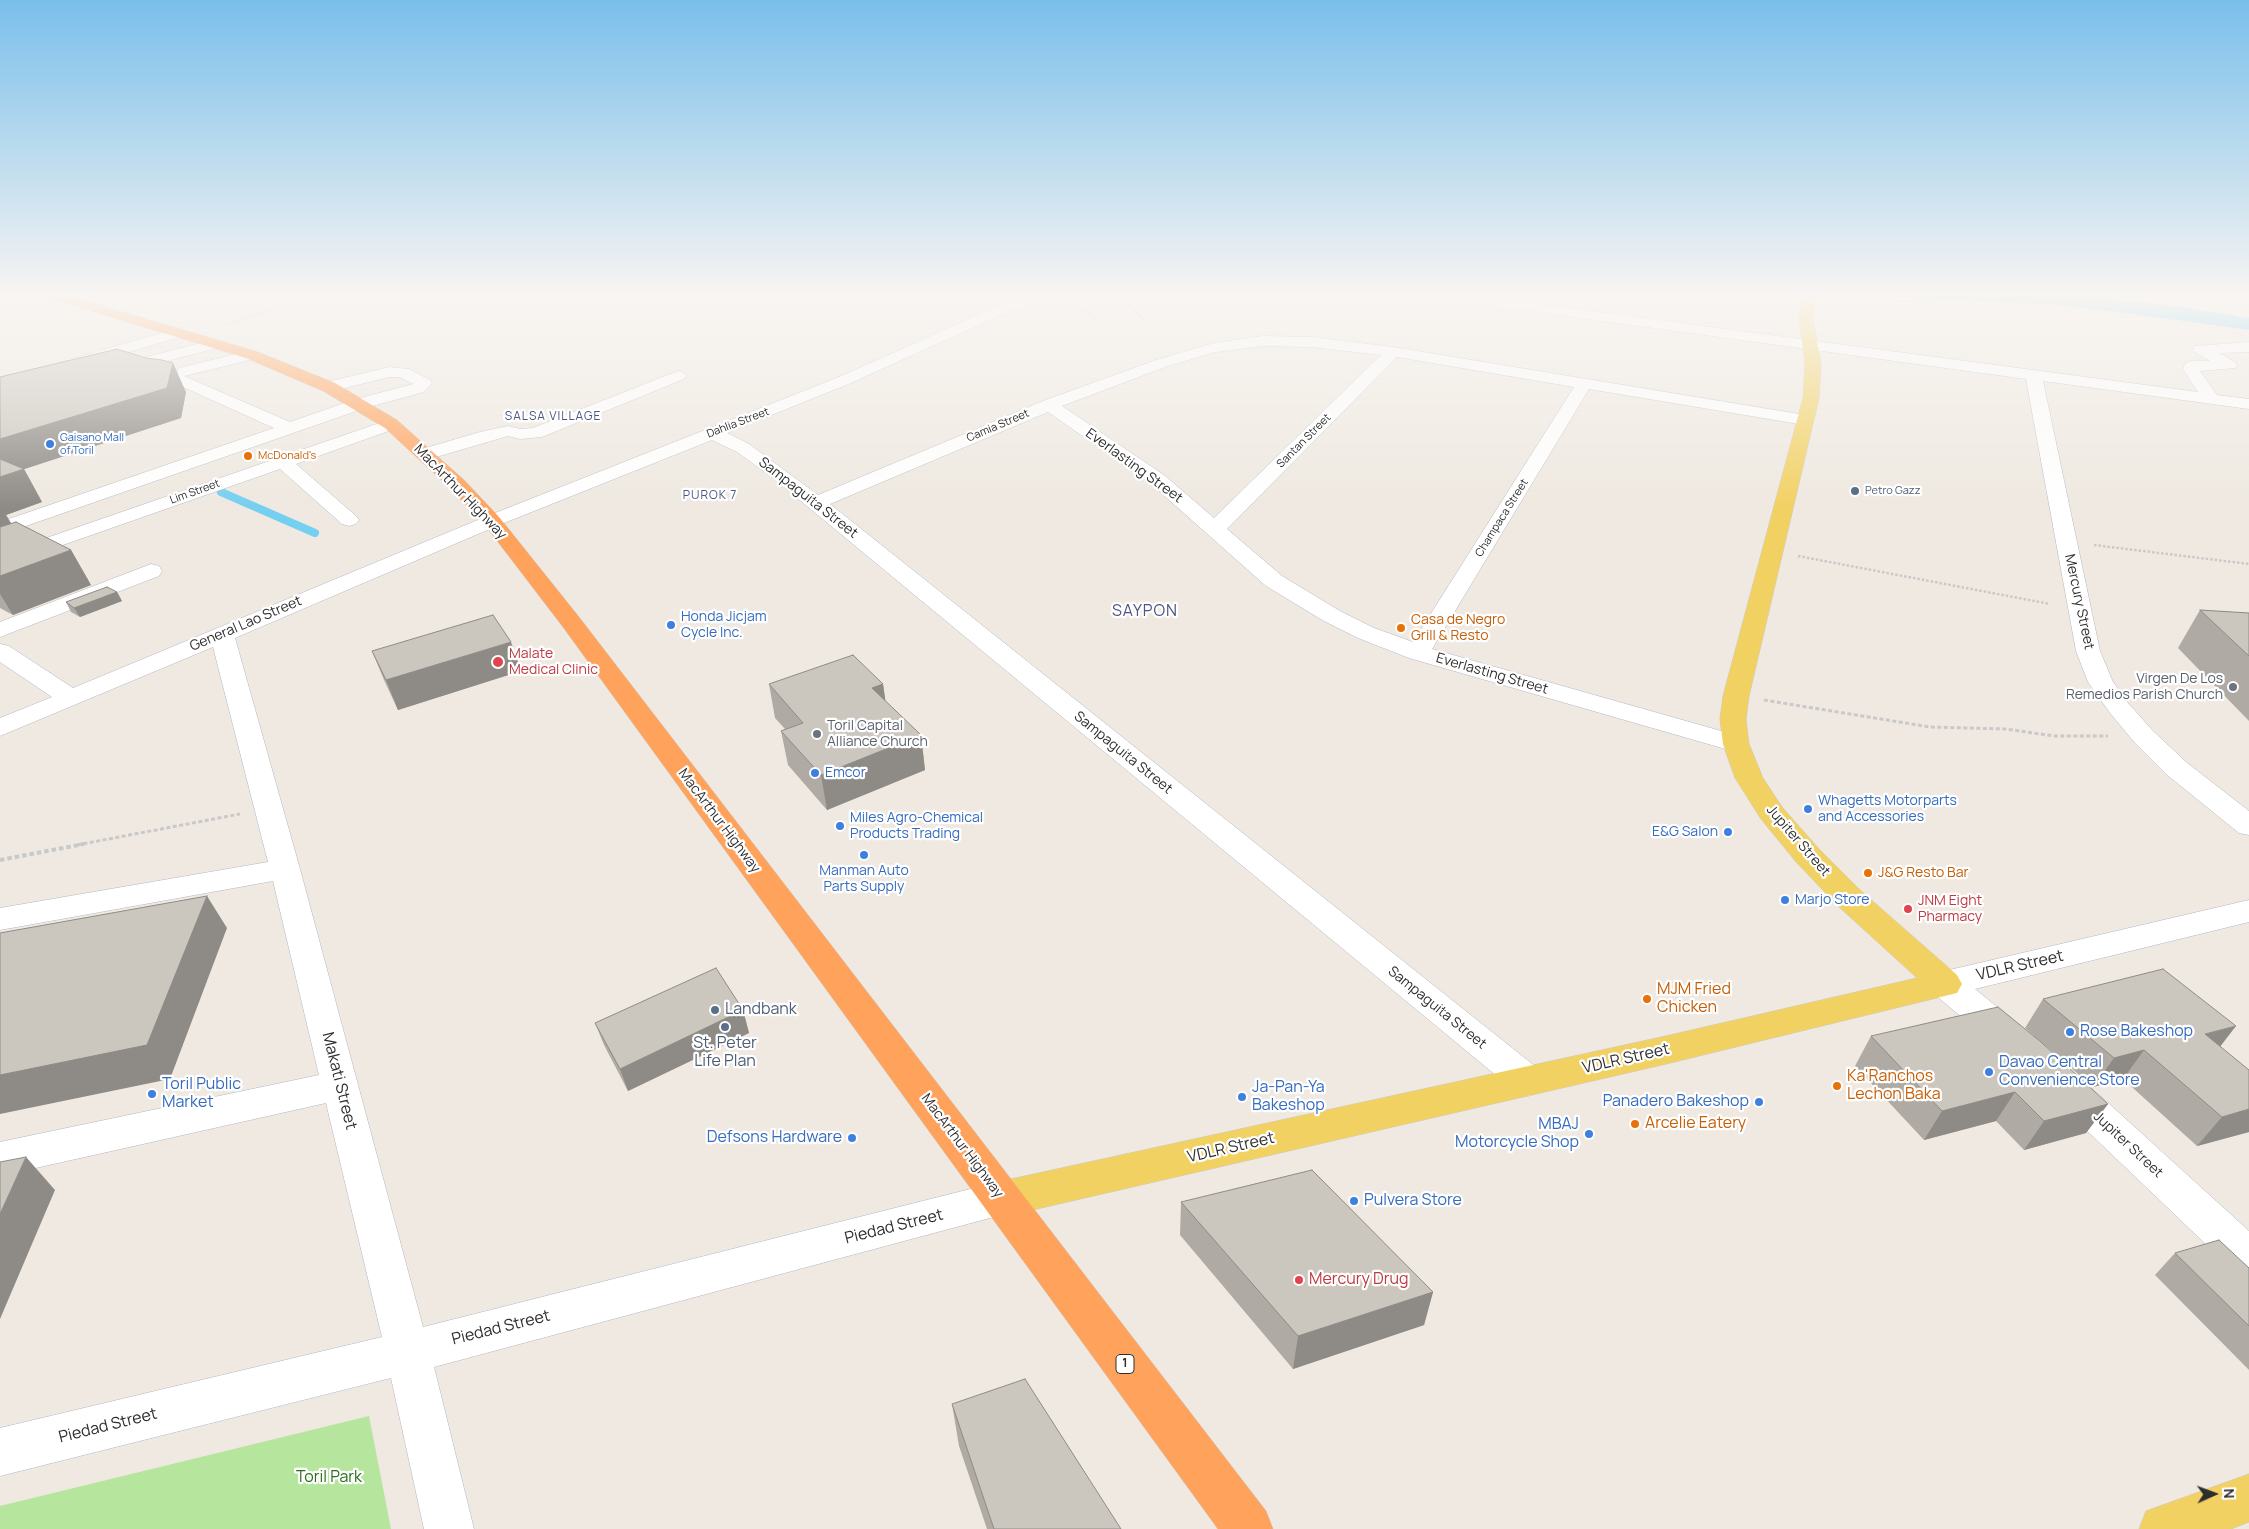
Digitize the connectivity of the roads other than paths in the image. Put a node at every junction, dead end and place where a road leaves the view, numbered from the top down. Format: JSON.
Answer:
{"nodes":[{"id":1,"x":73,"y":365,"type":"edge"},
{"id":2,"x":129,"y":365,"type":"edge"},
{"id":3,"x":209,"y":365,"type":"edge"},
{"id":4,"x":276,"y":365,"type":"edge"},
{"id":5,"x":878,"y":365,"type":"edge"},
{"id":6,"x":1155,"y":365,"type":"edge"},
{"id":7,"x":1380,"y":365,"type":"edge"},
{"id":8,"x":1476,"y":365,"type":"edge"},
{"id":9,"x":1811,"y":365,"type":"edge"},
{"id":10,"x":1957,"y":365,"type":"edge"},
{"id":11,"x":2217,"y":365,"type":"edge"},
{"id":12,"x":169,"y":375,"type":"junction"},
{"id":13,"x":678,"y":376,"type":"dead end"},
{"id":14,"x":2034,"y":376,"type":"junction"},
{"id":15,"x":152,"y":379,"type":"edge"},
{"id":16,"x":1585,"y":383,"type":"junction"},
{"id":17,"x":329,"y":388,"type":"junction"},
{"id":18,"x":2212,"y":399,"type":"junction"},
{"id":19,"x":359,"y":404,"type":"junction"},
{"id":20,"x":2249,"y":404,"type":"edge"},
{"id":21,"x":1049,"y":405,"type":"junction"},
{"id":22,"x":1805,"y":420,"type":"junction"},
{"id":23,"x":391,"y":424,"type":"junction"},
{"id":24,"x":288,"y":428,"type":"junction"},
{"id":25,"x":712,"y":433,"type":"junction"},
{"id":26,"x":426,"y":454,"type":"junction"},
{"id":27,"x":282,"y":461,"type":"junction"},
{"id":28,"x":815,"y":502,"type":"junction"},
{"id":29,"x":349,"y":520,"type":"dead end"},
{"id":30,"x":492,"y":521,"type":"junction"},
{"id":31,"x":0,"y":529,"type":"edge"},
{"id":32,"x":1214,"y":530,"type":"junction"},
{"id":33,"x":0,"y":561,"type":"edge"},
{"id":34,"x":151,"y":571,"type":"dead end"},
{"id":35,"x":0,"y":630,"type":"edge"},
{"id":36,"x":222,"y":634,"type":"junction"},
{"id":37,"x":0,"y":651,"type":"edge"},
{"id":38,"x":1418,"y":653,"type":"junction"},
{"id":39,"x":71,"y":698,"type":"junction"},
{"id":40,"x":0,"y":728,"type":"edge"},
{"id":41,"x":1736,"y":744,"type":"junction"},
{"id":42,"x":2249,"y":826,"type":"edge"},
{"id":43,"x":285,"y":869,"type":"junction"},
{"id":44,"x":2249,"y":912,"type":"edge"},
{"id":45,"x":0,"y":919,"type":"edge"},
{"id":46,"x":1944,"y":984,"type":"junction"},
{"id":47,"x":1528,"y":1081,"type":"junction"},
{"id":48,"x":340,"y":1085,"type":"junction"},
{"id":49,"x":0,"y":1159,"type":"edge"},
{"id":50,"x":1002,"y":1199,"type":"junction"},
{"id":51,"x":2249,"y":1258,"type":"edge"},
{"id":52,"x":408,"y":1352,"type":"junction"},
{"id":53,"x":0,"y":1452,"type":"edge"},
{"id":54,"x":2249,"y":1498,"type":"edge"},
{"id":55,"x":449,"y":1529,"type":"edge"},
{"id":56,"x":1248,"y":1529,"type":"edge"},
{"id":57,"x":2164,"y":1529,"type":"edge"}],
"edges":[{"from":1,"to":2,"type":"street"},
{"from":3,"to":12,"type":"street"},
{"from":4,"to":17,"type":"highway","name":"MacArthur Highway","number":"1"},
{"from":5,"to":25,"type":"street","name":"Dahlia Street"},
{"from":6,"to":21,"type":"street","name":"Camia Street"},
{"from":7,"to":32,"type":"street","name":"Santan Street"},
{"from":8,"to":16,"type":"street","name":"Camia Street"},
{"from":9,"to":22,"type":"main road","name":"Jupiter Street"},
{"from":10,"to":14,"type":"street"},
{"from":11,"to":18,"type":"street"},
{"from":12,"to":15,"type":"street"},
{"from":12,"to":24,"type":"street"},
{"from":13,"to":26,"type":"street"},
{"from":14,"to":18,"type":"street"},
{"from":14,"to":42,"type":"street","name":"Mercury Street"},
{"from":16,"to":22,"type":"street","name":"Camia Street"},
{"from":16,"to":38,"type":"street","name":"Champaca Street"},
{"from":17,"to":19,"type":"highway","name":"MacArthur Highway","number":"1"},
{"from":17,"to":19,"type":"street"},
{"from":18,"to":20,"type":"street"},
{"from":19,"to":23,"type":"highway","name":"MacArthur Highway","number":"1"},
{"from":19,"to":24,"type":"street"},
{"from":21,"to":28,"type":"street","name":"Camia Street"},
{"from":21,"to":32,"type":"street","name":"Everlasting Street"},
{"from":22,"to":41,"type":"main road","name":"Jupiter Street"},
{"from":23,"to":26,"type":"highway","name":"MacArthur Highway","number":"1"},
{"from":23,"to":27,"type":"street","name":"Lim Street"},
{"from":24,"to":31,"type":"street"},
{"from":25,"to":28,"type":"street","name":"Sampaguita Street"},
{"from":25,"to":30,"type":"street","name":"Dahlia Street"},
{"from":26,"to":30,"type":"highway","name":"MacArthur Highway","number":"1"},
{"from":27,"to":29,"type":"street"},
{"from":27,"to":33,"type":"street","name":"Lim Street"},
{"from":28,"to":47,"type":"street","name":"Sampaguita Street"},
{"from":30,"to":36,"type":"street","name":"General Lao Street"},
{"from":30,"to":50,"type":"highway","name":"MacArthur Highway","number":"1"},
{"from":32,"to":38,"type":"street","name":"Everlasting Street"},
{"from":34,"to":35,"type":"street"},
{"from":36,"to":39,"type":"street","name":"General Lao Street"},
{"from":36,"to":43,"type":"street","name":"Makati Street"},
{"from":37,"to":39,"type":"street"},
{"from":38,"to":41,"type":"street","name":"Everlasting Street"},
{"from":39,"to":40,"type":"street","name":"General Lao Street"},
{"from":41,"to":46,"type":"main road","name":"Jupiter Street"},
{"from":43,"to":45,"type":"street"},
{"from":43,"to":48,"type":"street","name":"Makati Street"},
{"from":44,"to":46,"type":"street","name":"VDLR Street"},
{"from":46,"to":47,"type":"main road","name":"VDLR Street"},
{"from":46,"to":51,"type":"street","name":"Jupiter Street"},
{"from":47,"to":50,"type":"main road","name":"VDLR Street"},
{"from":48,"to":49,"type":"street"},
{"from":48,"to":52,"type":"street","name":"Makati Street"},
{"from":50,"to":52,"type":"street","name":"Piedad Street"},
{"from":50,"to":56,"type":"highway","name":"MacArthur Highway","number":"1"},
{"from":52,"to":53,"type":"street","name":"Piedad Street"},
{"from":52,"to":55,"type":"street","name":"Makati Street"},
{"from":54,"to":57,"type":"main road"}]}
